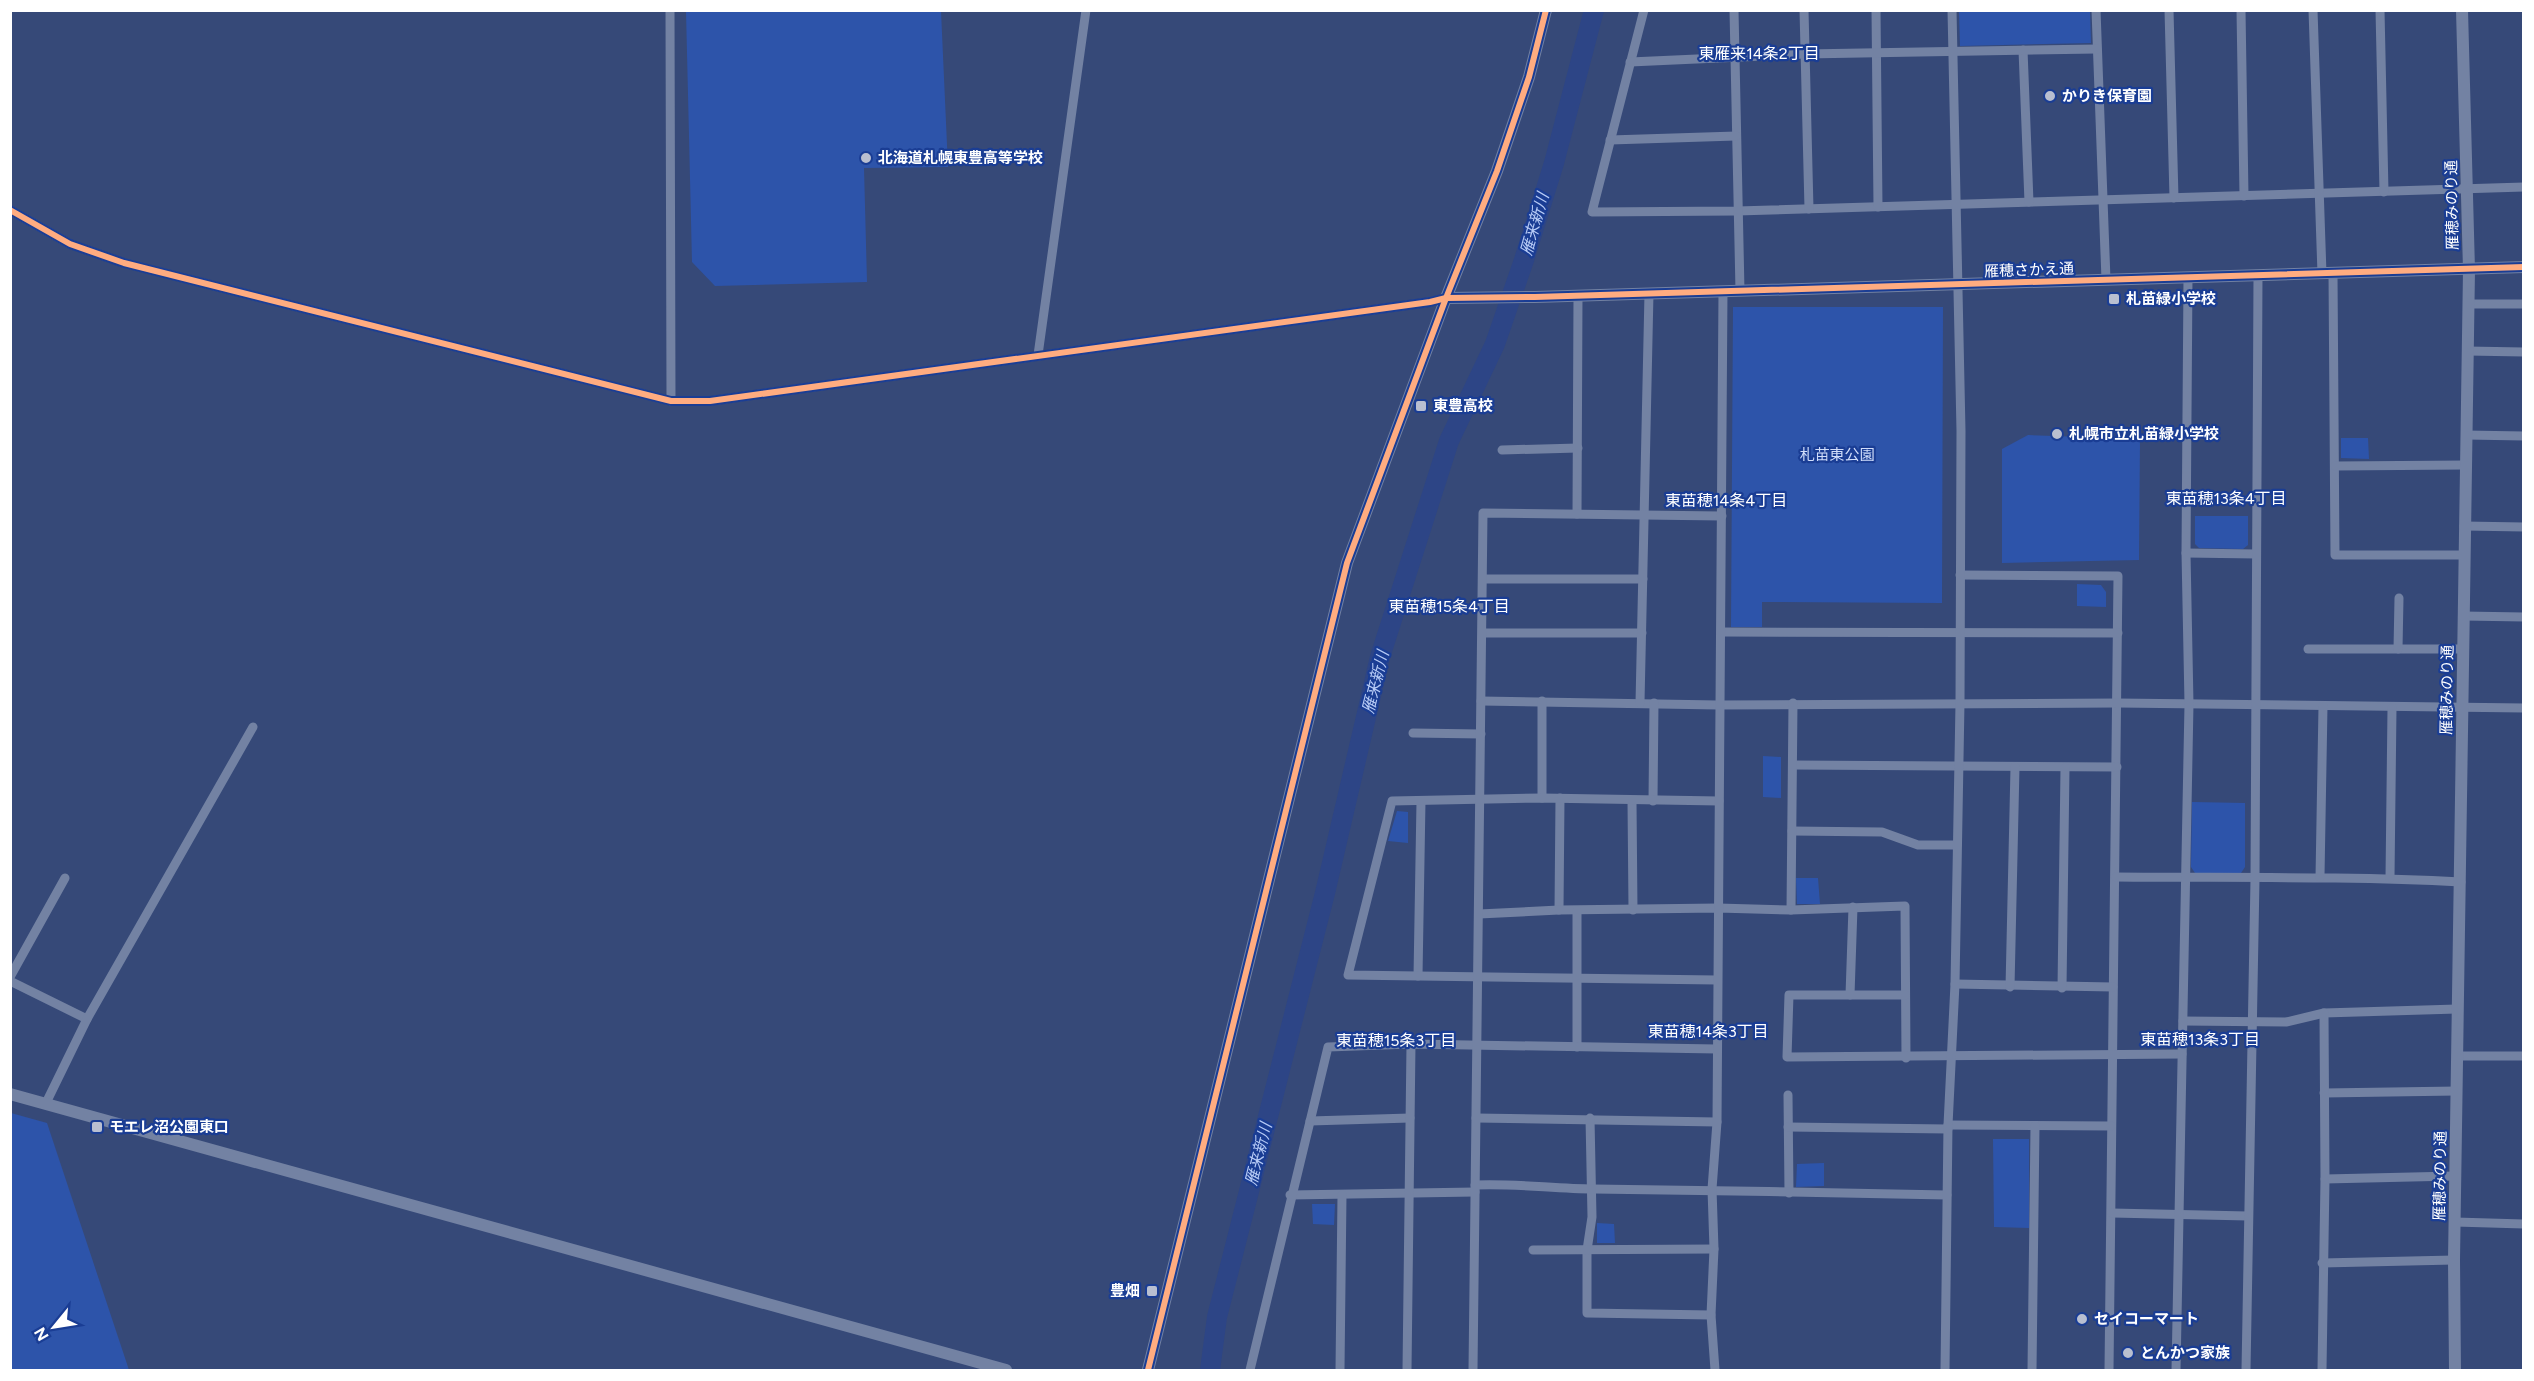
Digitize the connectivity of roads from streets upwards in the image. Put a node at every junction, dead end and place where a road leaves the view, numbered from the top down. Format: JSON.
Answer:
{"nodes":[{"id":1,"x":670,"y":10,"type":"edge"},
{"id":2,"x":1086,"y":10,"type":"edge"},
{"id":3,"x":1546,"y":10,"type":"edge"},
{"id":4,"x":1644,"y":10,"type":"edge"},
{"id":5,"x":1734,"y":10,"type":"edge"},
{"id":6,"x":1804,"y":10,"type":"edge"},
{"id":7,"x":1876,"y":10,"type":"edge"},
{"id":8,"x":1952,"y":10,"type":"edge"},
{"id":9,"x":2096,"y":10,"type":"edge"},
{"id":10,"x":2169,"y":10,"type":"edge"},
{"id":11,"x":2241,"y":10,"type":"edge"},
{"id":12,"x":2313,"y":10,"type":"edge"},
{"id":13,"x":2380,"y":10,"type":"edge"},
{"id":14,"x":2462,"y":10,"type":"edge"},
{"id":15,"x":2097,"y":49,"type":"junction"},
{"id":16,"x":2023,"y":50,"type":"junction"},
{"id":17,"x":1952,"y":51,"type":"junction"},
{"id":18,"x":1805,"y":54,"type":"junction"},
{"id":19,"x":1877,"y":54,"type":"junction"},
{"id":20,"x":1735,"y":56,"type":"junction"},
{"id":21,"x":1630,"y":62,"type":"junction"},
{"id":22,"x":1736,"y":136,"type":"junction"},
{"id":23,"x":1610,"y":140,"type":"junction"},
{"id":24,"x":2523,"y":187,"type":"edge"},
{"id":25,"x":2467,"y":188,"type":"junction"},
{"id":26,"x":2384,"y":192,"type":"junction"},
{"id":27,"x":2321,"y":194,"type":"junction"},
{"id":28,"x":2244,"y":196,"type":"junction"},
{"id":29,"x":2174,"y":198,"type":"junction"},
{"id":30,"x":2103,"y":200,"type":"junction"},
{"id":31,"x":2029,"y":202,"type":"junction"},
{"id":32,"x":1956,"y":204,"type":"junction"},
{"id":33,"x":1878,"y":207,"type":"junction"},
{"id":34,"x":1809,"y":209,"type":"junction"},
{"id":35,"x":10,"y":210,"type":"edge"},
{"id":36,"x":1737,"y":211,"type":"junction"},
{"id":37,"x":2523,"y":267,"type":"edge"},
{"id":38,"x":2469,"y":270,"type":"junction"},
{"id":39,"x":2328,"y":274,"type":"junction"},
{"id":40,"x":2258,"y":275,"type":"junction"},
{"id":41,"x":2188,"y":277,"type":"junction"},
{"id":42,"x":2106,"y":280,"type":"junction"},
{"id":43,"x":1958,"y":284,"type":"junction"},
{"id":44,"x":1723,"y":291,"type":"junction"},
{"id":45,"x":1740,"y":291,"type":"junction"},
{"id":46,"x":1649,"y":293,"type":"junction"},
{"id":47,"x":1578,"y":296,"type":"junction"},
{"id":48,"x":1446,"y":298,"type":"junction"},
{"id":49,"x":2468,"y":304,"type":"junction"},
{"id":50,"x":2523,"y":304,"type":"edge"},
{"id":51,"x":2467,"y":351,"type":"junction"},
{"id":52,"x":2523,"y":352,"type":"edge"},
{"id":53,"x":1038,"y":355,"type":"junction"},
{"id":54,"x":671,"y":401,"type":"junction"},
{"id":55,"x":2466,"y":435,"type":"junction"},
{"id":56,"x":2523,"y":436,"type":"edge"},
{"id":57,"x":1578,"y":448,"type":"junction"},
{"id":58,"x":1502,"y":450,"type":"dead end"},
{"id":59,"x":2465,"y":465,"type":"junction"},
{"id":60,"x":2335,"y":466,"type":"junction"},
{"id":61,"x":1577,"y":514,"type":"junction"},
{"id":62,"x":1645,"y":514,"type":"junction"},
{"id":63,"x":1722,"y":516,"type":"junction"},
{"id":64,"x":2464,"y":526,"type":"junction"},
{"id":65,"x":2523,"y":526,"type":"edge"},
{"id":66,"x":2186,"y":553,"type":"junction"},
{"id":67,"x":2256,"y":554,"type":"junction"},
{"id":68,"x":2464,"y":555,"type":"junction"},
{"id":69,"x":1960,"y":576,"type":"junction"},
{"id":70,"x":1484,"y":579,"type":"junction"},
{"id":71,"x":1642,"y":579,"type":"junction"},
{"id":72,"x":2399,"y":598,"type":"dead end"},
{"id":73,"x":2463,"y":616,"type":"junction"},
{"id":74,"x":2523,"y":617,"type":"edge"},
{"id":75,"x":1959,"y":631,"type":"junction"},
{"id":76,"x":1721,"y":632,"type":"junction"},
{"id":77,"x":1484,"y":633,"type":"junction"},
{"id":78,"x":1642,"y":633,"type":"junction"},
{"id":79,"x":2118,"y":633,"type":"junction"},
{"id":80,"x":2308,"y":649,"type":"dead end"},
{"id":81,"x":2398,"y":649,"type":"junction"},
{"id":82,"x":2464,"y":649,"type":"junction"},
{"id":83,"x":1481,"y":701,"type":"junction"},
{"id":84,"x":1542,"y":701,"type":"junction"},
{"id":85,"x":1640,"y":703,"type":"junction"},
{"id":86,"x":1654,"y":703,"type":"junction"},
{"id":87,"x":1793,"y":703,"type":"junction"},
{"id":88,"x":1960,"y":703,"type":"junction"},
{"id":89,"x":2118,"y":703,"type":"junction"},
{"id":90,"x":2189,"y":704,"type":"junction"},
{"id":91,"x":1718,"y":705,"type":"junction"},
{"id":92,"x":2254,"y":705,"type":"junction"},
{"id":93,"x":2322,"y":706,"type":"junction"},
{"id":94,"x":2392,"y":708,"type":"junction"},
{"id":95,"x":2523,"y":708,"type":"edge"},
{"id":96,"x":2461,"y":709,"type":"junction"},
{"id":97,"x":253,"y":727,"type":"dead end"},
{"id":98,"x":1413,"y":733,"type":"dead end"},
{"id":99,"x":1481,"y":734,"type":"junction"},
{"id":100,"x":1793,"y":765,"type":"junction"},
{"id":101,"x":1958,"y":766,"type":"junction"},
{"id":102,"x":2015,"y":767,"type":"junction"},
{"id":103,"x":2117,"y":767,"type":"junction"},
{"id":104,"x":2065,"y":768,"type":"junction"},
{"id":105,"x":1542,"y":798,"type":"junction"},
{"id":106,"x":1560,"y":798,"type":"junction"},
{"id":107,"x":1421,"y":801,"type":"junction"},
{"id":108,"x":1480,"y":801,"type":"junction"},
{"id":109,"x":1632,"y":801,"type":"junction"},
{"id":110,"x":1653,"y":801,"type":"junction"},
{"id":111,"x":1719,"y":801,"type":"junction"},
{"id":112,"x":1792,"y":831,"type":"junction"},
{"id":113,"x":1957,"y":845,"type":"junction"},
{"id":114,"x":2320,"y":877,"type":"junction"},
{"id":115,"x":65,"y":878,"type":"dead end"},
{"id":116,"x":2116,"y":878,"type":"junction"},
{"id":117,"x":2185,"y":878,"type":"junction"},
{"id":118,"x":2390,"y":878,"type":"junction"},
{"id":119,"x":2255,"y":879,"type":"junction"},
{"id":120,"x":2461,"y":882,"type":"junction"},
{"id":121,"x":1853,"y":907,"type":"junction"},
{"id":122,"x":1718,"y":908,"type":"junction"},
{"id":123,"x":1558,"y":910,"type":"junction"},
{"id":124,"x":1633,"y":910,"type":"junction"},
{"id":125,"x":1791,"y":910,"type":"junction"},
{"id":126,"x":1577,"y":911,"type":"junction"},
{"id":127,"x":1479,"y":914,"type":"junction"},
{"id":128,"x":1418,"y":976,"type":"junction"},
{"id":129,"x":1478,"y":977,"type":"junction"},
{"id":130,"x":1578,"y":978,"type":"junction"},
{"id":131,"x":10,"y":979,"type":"edge"},
{"id":132,"x":1717,"y":980,"type":"junction"},
{"id":133,"x":1955,"y":984,"type":"junction"},
{"id":134,"x":2010,"y":987,"type":"junction"},
{"id":135,"x":2113,"y":987,"type":"junction"},
{"id":136,"x":2062,"y":988,"type":"junction"},
{"id":137,"x":1905,"y":994,"type":"junction"},
{"id":138,"x":1850,"y":995,"type":"junction"},
{"id":139,"x":2457,"y":1009,"type":"junction"},
{"id":140,"x":2324,"y":1013,"type":"junction"},
{"id":141,"x":87,"y":1019,"type":"junction"},
{"id":142,"x":2182,"y":1021,"type":"junction"},
{"id":143,"x":2252,"y":1021,"type":"junction"},
{"id":144,"x":1411,"y":1044,"type":"junction"},
{"id":145,"x":1477,"y":1045,"type":"junction"},
{"id":146,"x":1577,"y":1047,"type":"junction"},
{"id":147,"x":1717,"y":1049,"type":"junction"},
{"id":148,"x":2182,"y":1054,"type":"junction"},
{"id":149,"x":1950,"y":1055,"type":"junction"},
{"id":150,"x":2113,"y":1055,"type":"junction"},
{"id":151,"x":2457,"y":1056,"type":"junction"},
{"id":152,"x":2523,"y":1056,"type":"edge"},
{"id":153,"x":1906,"y":1058,"type":"junction"},
{"id":154,"x":2457,"y":1091,"type":"junction"},
{"id":155,"x":2324,"y":1093,"type":"junction"},
{"id":156,"x":10,"y":1094,"type":"edge"},
{"id":157,"x":1788,"y":1095,"type":"dead end"},
{"id":158,"x":46,"y":1103,"type":"junction"},
{"id":159,"x":1410,"y":1118,"type":"junction"},
{"id":160,"x":1476,"y":1118,"type":"junction"},
{"id":161,"x":1590,"y":1119,"type":"junction"},
{"id":162,"x":1310,"y":1121,"type":"junction"},
{"id":163,"x":1717,"y":1122,"type":"junction"},
{"id":164,"x":2035,"y":1126,"type":"junction"},
{"id":165,"x":2111,"y":1126,"type":"junction"},
{"id":166,"x":1788,"y":1127,"type":"junction"},
{"id":167,"x":1948,"y":1127,"type":"junction"},
{"id":168,"x":2456,"y":1176,"type":"junction"},
{"id":169,"x":2325,"y":1179,"type":"junction"},
{"id":170,"x":1475,"y":1188,"type":"junction"},
{"id":171,"x":1592,"y":1189,"type":"junction"},
{"id":172,"x":1712,"y":1189,"type":"junction"},
{"id":173,"x":1789,"y":1193,"type":"junction"},
{"id":174,"x":1290,"y":1195,"type":"junction"},
{"id":175,"x":1342,"y":1195,"type":"junction"},
{"id":176,"x":1410,"y":1195,"type":"junction"},
{"id":177,"x":1947,"y":1195,"type":"junction"},
{"id":178,"x":2112,"y":1213,"type":"junction"},
{"id":179,"x":2179,"y":1214,"type":"junction"},
{"id":180,"x":2248,"y":1216,"type":"junction"},
{"id":181,"x":2455,"y":1222,"type":"junction"},
{"id":182,"x":2523,"y":1224,"type":"edge"},
{"id":183,"x":1714,"y":1249,"type":"junction"},
{"id":184,"x":1533,"y":1250,"type":"dead end"},
{"id":185,"x":1587,"y":1250,"type":"junction"},
{"id":186,"x":2454,"y":1260,"type":"junction"},
{"id":187,"x":2322,"y":1263,"type":"junction"},
{"id":188,"x":1711,"y":1315,"type":"junction"},
{"id":189,"x":1006,"y":1371,"type":"edge"},
{"id":190,"x":1148,"y":1371,"type":"edge"},
{"id":191,"x":1250,"y":1371,"type":"edge"},
{"id":192,"x":1340,"y":1371,"type":"edge"},
{"id":193,"x":1407,"y":1371,"type":"edge"},
{"id":194,"x":1473,"y":1371,"type":"edge"},
{"id":195,"x":1715,"y":1371,"type":"edge"},
{"id":196,"x":1945,"y":1371,"type":"edge"},
{"id":197,"x":2032,"y":1371,"type":"edge"},
{"id":198,"x":2109,"y":1371,"type":"edge"},
{"id":199,"x":2175,"y":1371,"type":"edge"},
{"id":200,"x":2246,"y":1371,"type":"edge"},
{"id":201,"x":2322,"y":1371,"type":"edge"},
{"id":202,"x":2455,"y":1371,"type":"edge"}],
"edges":[{"from":1,"to":54,"type":"street"},
{"from":2,"to":53,"type":"street"},
{"from":3,"to":48,"type":"street"},
{"from":4,"to":21,"type":"street"},
{"from":5,"to":20,"type":"street"},
{"from":6,"to":18,"type":"street"},
{"from":7,"to":19,"type":"street"},
{"from":8,"to":17,"type":"street"},
{"from":9,"to":15,"type":"street"},
{"from":10,"to":29,"type":"street"},
{"from":11,"to":28,"type":"street"},
{"from":12,"to":27,"type":"street"},
{"from":13,"to":26,"type":"street"},
{"from":14,"to":25,"type":"street","name":"雁穂みのり通"},
{"from":15,"to":16,"type":"street"},
{"from":15,"to":30,"type":"street"},
{"from":16,"to":17,"type":"street"},
{"from":16,"to":31,"type":"street"},
{"from":17,"to":19,"type":"street"},
{"from":17,"to":32,"type":"street"},
{"from":18,"to":19,"type":"street"},
{"from":18,"to":20,"type":"street"},
{"from":18,"to":34,"type":"street"},
{"from":19,"to":33,"type":"street"},
{"from":20,"to":21,"type":"street"},
{"from":20,"to":22,"type":"street"},
{"from":21,"to":23,"type":"street"},
{"from":22,"to":23,"type":"street"},
{"from":22,"to":36,"type":"street"},
{"from":23,"to":36,"type":"street"},
{"from":24,"to":25,"type":"street"},
{"from":25,"to":26,"type":"street"},
{"from":25,"to":38,"type":"street","name":"雁穂みのり通"},
{"from":26,"to":27,"type":"street"},
{"from":27,"to":28,"type":"street"},
{"from":27,"to":39,"type":"street"},
{"from":28,"to":29,"type":"street"},
{"from":29,"to":30,"type":"street"},
{"from":30,"to":31,"type":"street"},
{"from":30,"to":42,"type":"street"},
{"from":31,"to":32,"type":"street"},
{"from":32,"to":33,"type":"street"},
{"from":32,"to":43,"type":"street"},
{"from":33,"to":34,"type":"street"},
{"from":34,"to":36,"type":"street"},
{"from":35,"to":54,"type":"street"},
{"from":36,"to":45,"type":"street"},
{"from":37,"to":38,"type":"street","name":"雁穂さかえ通"},
{"from":38,"to":39,"type":"street","name":"雁穂さかえ通"},
{"from":38,"to":49,"type":"street","name":"雁穂みのり通"},
{"from":39,"to":40,"type":"street","name":"雁穂さかえ通"},
{"from":39,"to":60,"type":"street"},
{"from":40,"to":41,"type":"street","name":"雁穂さかえ通"},
{"from":40,"to":67,"type":"street"},
{"from":41,"to":42,"type":"street","name":"雁穂さかえ通"},
{"from":41,"to":66,"type":"street"},
{"from":42,"to":43,"type":"street","name":"雁穂さかえ通"},
{"from":43,"to":45,"type":"street","name":"雁穂さかえ通"},
{"from":43,"to":69,"type":"street"},
{"from":44,"to":45,"type":"street","name":"雁穂さかえ通"},
{"from":44,"to":46,"type":"street","name":"雁穂さかえ通"},
{"from":44,"to":63,"type":"street"},
{"from":46,"to":47,"type":"street","name":"雁穂さかえ通"},
{"from":46,"to":62,"type":"street"},
{"from":47,"to":48,"type":"street","name":"雁穂さかえ通"},
{"from":47,"to":57,"type":"street"},
{"from":48,"to":53,"type":"street"},
{"from":48,"to":190,"type":"street"},
{"from":49,"to":50,"type":"street"},
{"from":49,"to":51,"type":"street","name":"雁穂みのり通"},
{"from":51,"to":52,"type":"street"},
{"from":51,"to":55,"type":"street","name":"雁穂みのり通"},
{"from":53,"to":54,"type":"street"},
{"from":55,"to":56,"type":"street"},
{"from":55,"to":59,"type":"street","name":"雁穂みのり通"},
{"from":57,"to":58,"type":"street"},
{"from":57,"to":61,"type":"street"},
{"from":59,"to":60,"type":"street"},
{"from":59,"to":64,"type":"street","name":"雁穂みのり通"},
{"from":60,"to":68,"type":"street"},
{"from":61,"to":62,"type":"street"},
{"from":61,"to":70,"type":"street"},
{"from":62,"to":63,"type":"street"},
{"from":62,"to":71,"type":"street"},
{"from":63,"to":76,"type":"street"},
{"from":64,"to":65,"type":"street"},
{"from":64,"to":68,"type":"street","name":"雁穂みのり通"},
{"from":66,"to":67,"type":"street"},
{"from":66,"to":90,"type":"street"},
{"from":67,"to":92,"type":"street"},
{"from":68,"to":73,"type":"street","name":"雁穂みのり通"},
{"from":69,"to":75,"type":"street"},
{"from":69,"to":79,"type":"street"},
{"from":70,"to":71,"type":"street"},
{"from":70,"to":77,"type":"street"},
{"from":71,"to":78,"type":"street"},
{"from":72,"to":81,"type":"street"},
{"from":73,"to":74,"type":"street"},
{"from":73,"to":82,"type":"street","name":"雁穂みのり通"},
{"from":75,"to":76,"type":"street"},
{"from":75,"to":79,"type":"street"},
{"from":75,"to":88,"type":"street"},
{"from":76,"to":91,"type":"street"},
{"from":77,"to":78,"type":"street"},
{"from":77,"to":83,"type":"street"},
{"from":78,"to":85,"type":"street"},
{"from":79,"to":89,"type":"street"},
{"from":80,"to":81,"type":"street"},
{"from":81,"to":82,"type":"street"},
{"from":82,"to":96,"type":"street","name":"雁穂みのり通"},
{"from":83,"to":84,"type":"street"},
{"from":83,"to":99,"type":"street"},
{"from":84,"to":85,"type":"street"},
{"from":84,"to":105,"type":"street"},
{"from":85,"to":86,"type":"street"},
{"from":86,"to":91,"type":"street"},
{"from":86,"to":110,"type":"street"},
{"from":87,"to":88,"type":"street"},
{"from":87,"to":91,"type":"street"},
{"from":87,"to":100,"type":"street"},
{"from":88,"to":89,"type":"street"},
{"from":88,"to":101,"type":"street"},
{"from":89,"to":90,"type":"street"},
{"from":89,"to":103,"type":"street"},
{"from":90,"to":92,"type":"street"},
{"from":90,"to":117,"type":"street"},
{"from":91,"to":111,"type":"street"},
{"from":92,"to":93,"type":"street"},
{"from":92,"to":119,"type":"street"},
{"from":93,"to":94,"type":"street"},
{"from":93,"to":114,"type":"street"},
{"from":94,"to":96,"type":"street"},
{"from":94,"to":118,"type":"street"},
{"from":95,"to":96,"type":"street"},
{"from":96,"to":120,"type":"street","name":"雁穂みのり通"},
{"from":97,"to":141,"type":"street"},
{"from":98,"to":99,"type":"street"},
{"from":99,"to":108,"type":"street"},
{"from":100,"to":101,"type":"street"},
{"from":100,"to":112,"type":"street"},
{"from":101,"to":102,"type":"street"},
{"from":101,"to":113,"type":"street"},
{"from":102,"to":104,"type":"street"},
{"from":102,"to":134,"type":"street"},
{"from":103,"to":104,"type":"street"},
{"from":103,"to":116,"type":"street"},
{"from":104,"to":136,"type":"street"},
{"from":105,"to":106,"type":"street"},
{"from":105,"to":108,"type":"street"},
{"from":106,"to":109,"type":"street"},
{"from":106,"to":123,"type":"street"},
{"from":107,"to":108,"type":"street"},
{"from":107,"to":128,"type":"street"},
{"from":107,"to":128,"type":"street"},
{"from":108,"to":127,"type":"street"},
{"from":109,"to":110,"type":"street"},
{"from":109,"to":124,"type":"street"},
{"from":110,"to":111,"type":"street"},
{"from":111,"to":122,"type":"street"},
{"from":112,"to":113,"type":"street"},
{"from":112,"to":125,"type":"street"},
{"from":113,"to":133,"type":"street"},
{"from":114,"to":118,"type":"street"},
{"from":114,"to":119,"type":"street"},
{"from":115,"to":131,"type":"street"},
{"from":116,"to":117,"type":"street"},
{"from":116,"to":135,"type":"street"},
{"from":117,"to":119,"type":"street"},
{"from":117,"to":142,"type":"street"},
{"from":118,"to":120,"type":"street"},
{"from":119,"to":143,"type":"street"},
{"from":120,"to":139,"type":"street","name":"雁穂みのり通"},
{"from":121,"to":125,"type":"street"},
{"from":121,"to":137,"type":"street"},
{"from":121,"to":138,"type":"street"},
{"from":122,"to":124,"type":"street"},
{"from":122,"to":125,"type":"street"},
{"from":122,"to":132,"type":"street"},
{"from":123,"to":126,"type":"street"},
{"from":123,"to":127,"type":"street"},
{"from":124,"to":126,"type":"street"},
{"from":126,"to":130,"type":"street"},
{"from":127,"to":129,"type":"street"},
{"from":128,"to":129,"type":"street"},
{"from":129,"to":130,"type":"street"},
{"from":129,"to":145,"type":"street"},
{"from":130,"to":132,"type":"street"},
{"from":130,"to":146,"type":"street"},
{"from":131,"to":141,"type":"street"},
{"from":132,"to":147,"type":"street"},
{"from":133,"to":134,"type":"street"},
{"from":133,"to":149,"type":"street"},
{"from":134,"to":136,"type":"street"},
{"from":135,"to":136,"type":"street"},
{"from":135,"to":150,"type":"street"},
{"from":137,"to":138,"type":"street"},
{"from":137,"to":153,"type":"street"},
{"from":138,"to":153,"type":"street"},
{"from":139,"to":140,"type":"street"},
{"from":139,"to":151,"type":"street","name":"雁穂みのり通"},
{"from":140,"to":143,"type":"street"},
{"from":140,"to":155,"type":"street"},
{"from":141,"to":158,"type":"street"},
{"from":142,"to":143,"type":"street"},
{"from":142,"to":148,"type":"street"},
{"from":143,"to":180,"type":"street"},
{"from":144,"to":145,"type":"street"},
{"from":144,"to":159,"type":"street"},
{"from":144,"to":162,"type":"street"},
{"from":145,"to":146,"type":"street"},
{"from":145,"to":160,"type":"street"},
{"from":146,"to":147,"type":"street"},
{"from":147,"to":163,"type":"street"},
{"from":148,"to":150,"type":"street"},
{"from":148,"to":179,"type":"street"},
{"from":149,"to":150,"type":"street"},
{"from":149,"to":153,"type":"street"},
{"from":149,"to":167,"type":"street"},
{"from":150,"to":165,"type":"street"},
{"from":151,"to":152,"type":"street"},
{"from":151,"to":154,"type":"street","name":"雁穂みのり通"},
{"from":154,"to":155,"type":"street"},
{"from":154,"to":168,"type":"street","name":"雁穂みのり通"},
{"from":155,"to":169,"type":"street"},
{"from":156,"to":158,"type":"street"},
{"from":157,"to":166,"type":"street"},
{"from":158,"to":189,"type":"street"},
{"from":159,"to":162,"type":"street"},
{"from":159,"to":176,"type":"street"},
{"from":160,"to":161,"type":"street"},
{"from":160,"to":170,"type":"street"},
{"from":161,"to":163,"type":"street"},
{"from":161,"to":171,"type":"street"},
{"from":162,"to":174,"type":"street"},
{"from":163,"to":172,"type":"street"},
{"from":164,"to":165,"type":"street"},
{"from":164,"to":167,"type":"street"},
{"from":164,"to":197,"type":"street"},
{"from":165,"to":178,"type":"street"},
{"from":166,"to":167,"type":"street"},
{"from":166,"to":173,"type":"street"},
{"from":167,"to":177,"type":"street"},
{"from":168,"to":169,"type":"street"},
{"from":168,"to":181,"type":"street","name":"雁穂みのり通"},
{"from":169,"to":187,"type":"street"},
{"from":170,"to":171,"type":"street"},
{"from":170,"to":176,"type":"street"},
{"from":170,"to":194,"type":"street"},
{"from":171,"to":172,"type":"street"},
{"from":171,"to":185,"type":"street"},
{"from":172,"to":173,"type":"street"},
{"from":172,"to":183,"type":"street"},
{"from":173,"to":177,"type":"street"},
{"from":174,"to":175,"type":"street"},
{"from":174,"to":191,"type":"street"},
{"from":175,"to":176,"type":"street"},
{"from":175,"to":192,"type":"street"},
{"from":176,"to":193,"type":"street"},
{"from":177,"to":196,"type":"street"},
{"from":178,"to":179,"type":"street"},
{"from":178,"to":198,"type":"street"},
{"from":179,"to":180,"type":"street"},
{"from":179,"to":199,"type":"street"},
{"from":180,"to":200,"type":"street"},
{"from":181,"to":182,"type":"street"},
{"from":181,"to":186,"type":"street","name":"雁穂みのり通"},
{"from":183,"to":185,"type":"street"},
{"from":183,"to":188,"type":"street"},
{"from":184,"to":185,"type":"street"},
{"from":185,"to":188,"type":"street"},
{"from":186,"to":187,"type":"street"},
{"from":186,"to":202,"type":"street","name":"雁穂みのり通"},
{"from":187,"to":201,"type":"street"},
{"from":188,"to":195,"type":"street"}]}
